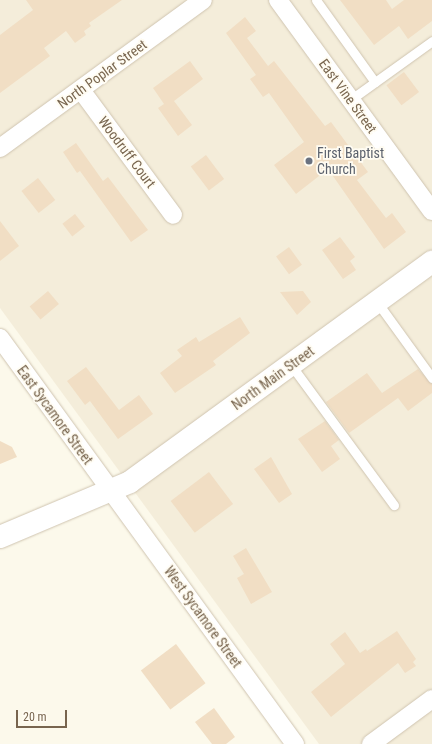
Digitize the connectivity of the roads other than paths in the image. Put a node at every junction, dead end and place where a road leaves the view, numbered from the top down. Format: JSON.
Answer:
{"nodes":[{"id":1,"x":203,"y":0,"type":"edge"},
{"id":2,"x":278,"y":0,"type":"edge"},
{"id":3,"x":316,"y":0,"type":"edge"},
{"id":4,"x":432,"y":41,"type":"edge"},
{"id":5,"x":375,"y":82,"type":"junction"},
{"id":6,"x":80,"y":90,"type":"junction"},
{"id":7,"x":350,"y":100,"type":"junction"},
{"id":8,"x":0,"y":148,"type":"edge"},
{"id":9,"x":432,"y":211,"type":"edge"},
{"id":10,"x":173,"y":215,"type":"dead end"},
{"id":11,"x":432,"y":262,"type":"edge"},
{"id":12,"x":377,"y":302,"type":"junction"},
{"id":13,"x":0,"y":338,"type":"edge"},
{"id":14,"x":291,"y":365,"type":"junction"},
{"id":15,"x":432,"y":378,"type":"edge"},
{"id":16,"x":111,"y":491,"type":"junction"},
{"id":17,"x":394,"y":505,"type":"dead end"},
{"id":18,"x":0,"y":537,"type":"edge"},
{"id":19,"x":432,"y":699,"type":"edge"},
{"id":20,"x":295,"y":744,"type":"edge"},
{"id":21,"x":371,"y":744,"type":"edge"}],
"edges":[{"from":1,"to":6,"type":"street","name":"North Poplar Street"},
{"from":2,"to":7,"type":"street","name":"East Vine Street"},
{"from":3,"to":5,"type":"lane"},
{"from":4,"to":5,"type":"lane"},
{"from":5,"to":7,"type":"lane"},
{"from":6,"to":8,"type":"street","name":"North Poplar Street"},
{"from":6,"to":10,"type":"street","name":"Woodruff Court"},
{"from":7,"to":9,"type":"street","name":"East Vine Street"},
{"from":11,"to":12,"type":"main road","name":"North Main Street"},
{"from":12,"to":14,"type":"main road","name":"North Main Street"},
{"from":12,"to":15,"type":"lane"},
{"from":13,"to":16,"type":"street","name":"East Sycamore Street"},
{"from":14,"to":16,"type":"main road","name":"North Main Street"},
{"from":14,"to":17,"type":"lane"},
{"from":16,"to":18,"type":"main road","name":"North Main Street"},
{"from":16,"to":20,"type":"street","name":"West Sycamore Street"},
{"from":19,"to":21,"type":"street"}]}
